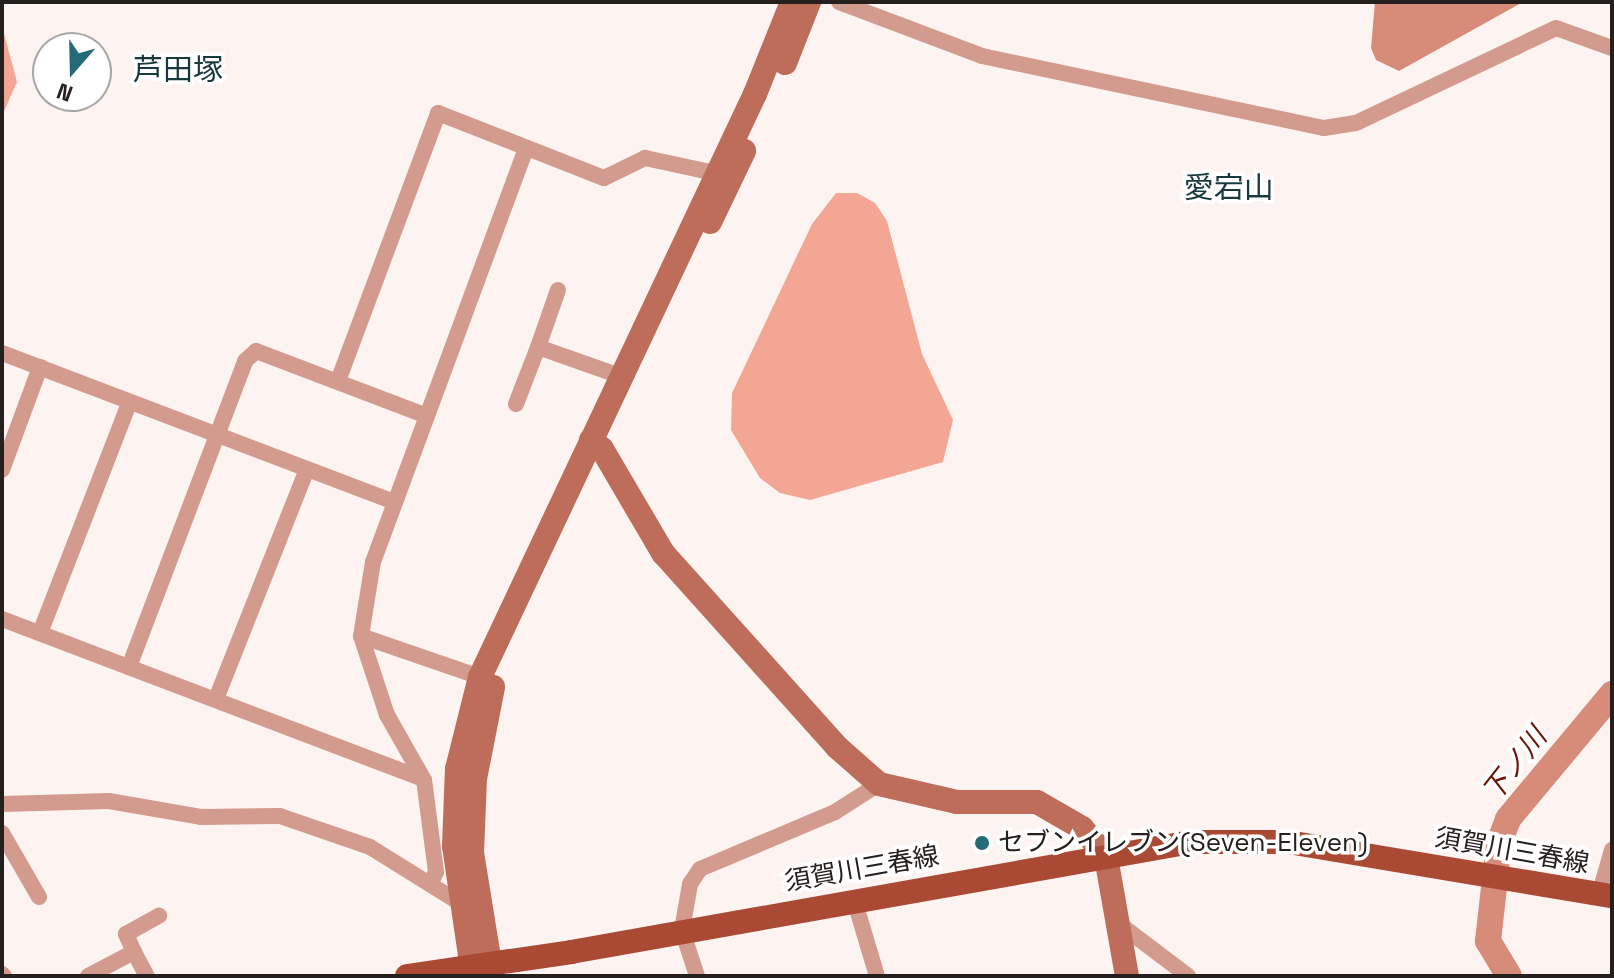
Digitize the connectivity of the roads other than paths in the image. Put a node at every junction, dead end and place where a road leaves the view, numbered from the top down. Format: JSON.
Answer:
{"nodes":[{"id":1,"x":792,"y":2,"type":"edge"},
{"id":2,"x":809,"y":2,"type":"edge"},
{"id":3,"x":839,"y":2,"type":"edge"},
{"id":4,"x":1612,"y":48,"type":"edge"},
{"id":5,"x":526,"y":148,"type":"junction"},
{"id":6,"x":715,"y":173,"type":"junction"},
{"id":7,"x":558,"y":290,"type":"dead end"},
{"id":8,"x":538,"y":347,"type":"junction"},
{"id":9,"x":2,"y":353,"type":"edge"},
{"id":10,"x":40,"y":367,"type":"junction"},
{"id":11,"x":620,"y":376,"type":"junction"},
{"id":12,"x":338,"y":381,"type":"junction"},
{"id":13,"x":129,"y":404,"type":"junction"},
{"id":14,"x":516,"y":404,"type":"dead end"},
{"id":15,"x":427,"y":416,"type":"junction"},
{"id":16,"x":216,"y":434,"type":"junction"},
{"id":17,"x":7,"y":439,"type":"edge"},
{"id":18,"x":596,"y":444,"type":"junction"},
{"id":19,"x":307,"y":469,"type":"junction"},
{"id":20,"x":2,"y":470,"type":"edge"},
{"id":21,"x":395,"y":502,"type":"junction"},
{"id":22,"x":2,"y":619,"type":"edge"},
{"id":23,"x":40,"y":633,"type":"junction"},
{"id":24,"x":361,"y":636,"type":"junction"},
{"id":25,"x":129,"y":667,"type":"junction"},
{"id":26,"x":480,"y":677,"type":"junction"},
{"id":27,"x":216,"y":699,"type":"junction"},
{"id":28,"x":424,"y":780,"type":"junction"},
{"id":29,"x":879,"y":784,"type":"junction"},
{"id":30,"x":2,"y":804,"type":"edge"},
{"id":31,"x":2,"y":833,"type":"edge"},
{"id":32,"x":1612,"y":850,"type":"edge"},
{"id":33,"x":1106,"y":857,"type":"junction"},
{"id":34,"x":431,"y":882,"type":"junction"},
{"id":35,"x":1605,"y":896,"type":"edge"},
{"id":36,"x":39,"y":897,"type":"dead end"},
{"id":37,"x":854,"y":899,"type":"junction"},
{"id":38,"x":460,"y":903,"type":"junction"},
{"id":39,"x":159,"y":916,"type":"dead end"},
{"id":40,"x":1118,"y":923,"type":"junction"},
{"id":41,"x":682,"y":930,"type":"junction"},
{"id":42,"x":134,"y":952,"type":"junction"},
{"id":43,"x":481,"y":971,"type":"edge"},
{"id":44,"x":88,"y":976,"type":"edge"},
{"id":45,"x":147,"y":976,"type":"edge"},
{"id":46,"x":407,"y":976,"type":"edge"},
{"id":47,"x":697,"y":976,"type":"edge"},
{"id":48,"x":877,"y":976,"type":"edge"},
{"id":49,"x":1127,"y":976,"type":"edge"},
{"id":50,"x":1188,"y":976,"type":"edge"}],
"edges":[{"from":1,"to":6,"type":"street"},
{"from":2,"to":18,"type":"street"},
{"from":3,"to":4,"type":"street"},
{"from":5,"to":6,"type":"street"},
{"from":5,"to":12,"type":"street"},
{"from":5,"to":15,"type":"street"},
{"from":6,"to":11,"type":"street"},
{"from":7,"to":8,"type":"street"},
{"from":8,"to":11,"type":"street"},
{"from":8,"to":14,"type":"street"},
{"from":9,"to":10,"type":"street"},
{"from":10,"to":13,"type":"street"},
{"from":10,"to":17,"type":"street"},
{"from":11,"to":18,"type":"street"},
{"from":12,"to":15,"type":"street"},
{"from":12,"to":16,"type":"street"},
{"from":13,"to":16,"type":"street"},
{"from":13,"to":23,"type":"street"},
{"from":15,"to":21,"type":"street"},
{"from":16,"to":19,"type":"street"},
{"from":16,"to":25,"type":"street"},
{"from":17,"to":20,"type":"street"},
{"from":18,"to":26,"type":"street"},
{"from":18,"to":29,"type":"street"},
{"from":18,"to":43,"type":"street"},
{"from":19,"to":21,"type":"street"},
{"from":19,"to":27,"type":"street"},
{"from":21,"to":24,"type":"street"},
{"from":22,"to":23,"type":"street"},
{"from":23,"to":25,"type":"street"},
{"from":24,"to":26,"type":"street"},
{"from":24,"to":28,"type":"street"},
{"from":25,"to":27,"type":"street"},
{"from":26,"to":38,"type":"street"},
{"from":27,"to":28,"type":"street"},
{"from":28,"to":34,"type":"street"},
{"from":29,"to":33,"type":"street"},
{"from":29,"to":41,"type":"street"},
{"from":30,"to":34,"type":"street"},
{"from":31,"to":36,"type":"street"},
{"from":32,"to":35,"type":"street"},
{"from":33,"to":35,"type":"main road","name":"須賀川三春線"},
{"from":33,"to":37,"type":"main road","name":"須賀川三春線"},
{"from":33,"to":40,"type":"street"},
{"from":34,"to":38,"type":"street"},
{"from":37,"to":41,"type":"main road","name":"須賀川三春線"},
{"from":37,"to":48,"type":"street"},
{"from":38,"to":43,"type":"street"},
{"from":39,"to":42,"type":"street"},
{"from":40,"to":49,"type":"street"},
{"from":40,"to":50,"type":"street"},
{"from":41,"to":43,"type":"main road","name":"須賀川三春線"},
{"from":41,"to":47,"type":"street"},
{"from":42,"to":44,"type":"street"},
{"from":42,"to":45,"type":"street"},
{"from":43,"to":46,"type":"main road","name":"須賀川三春線"}]}
